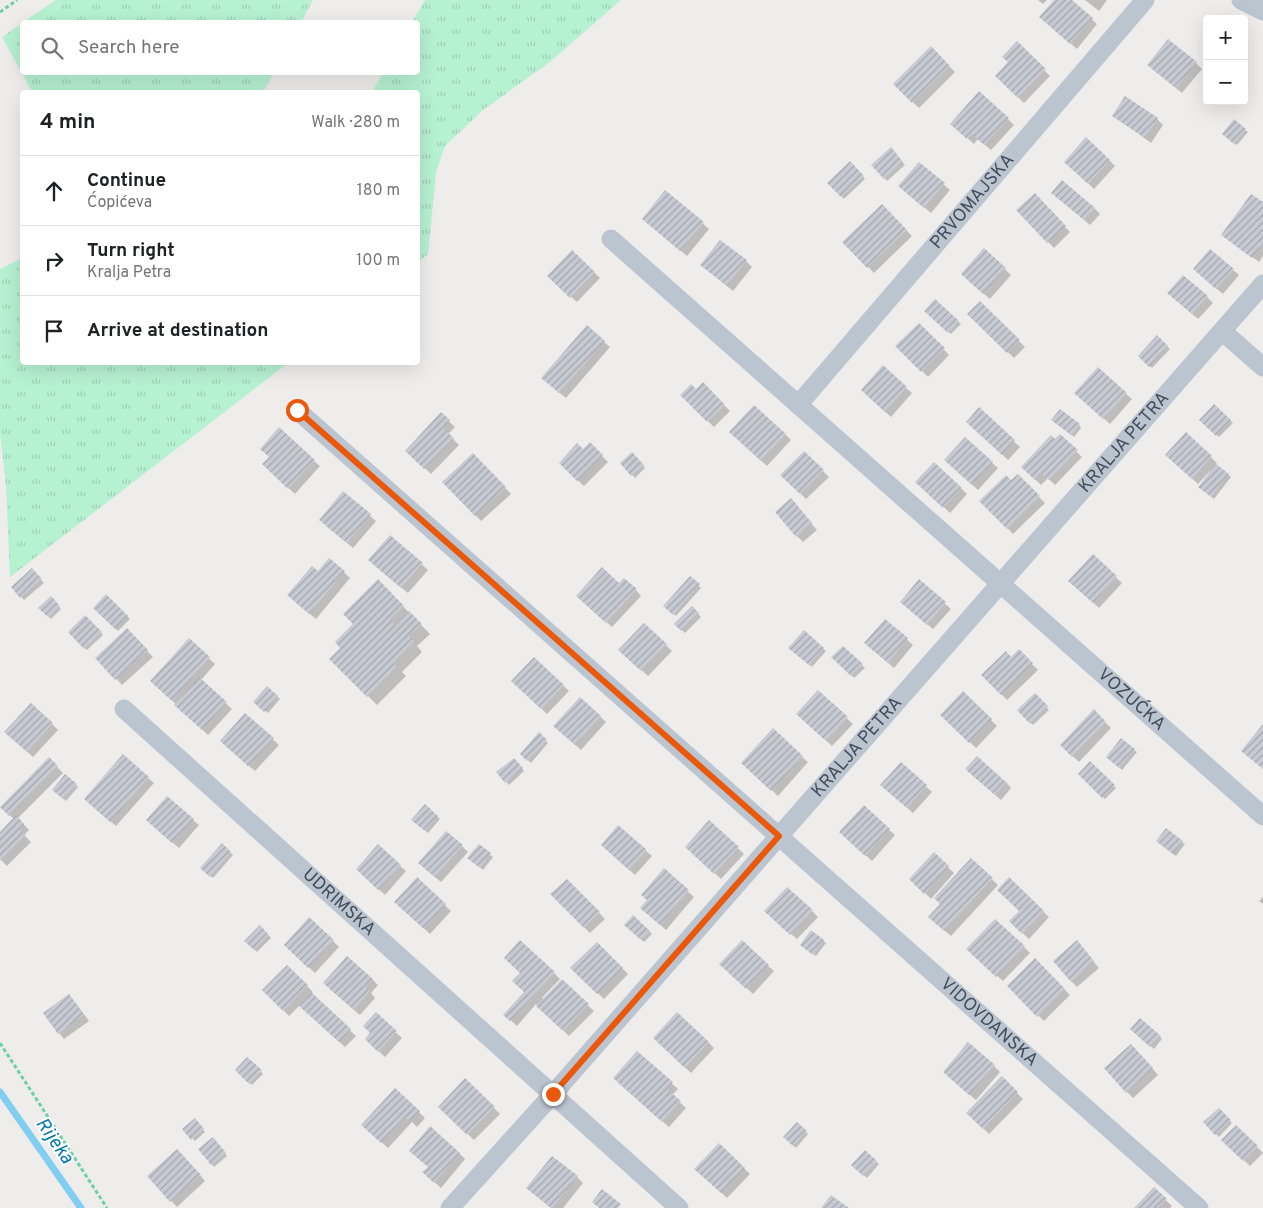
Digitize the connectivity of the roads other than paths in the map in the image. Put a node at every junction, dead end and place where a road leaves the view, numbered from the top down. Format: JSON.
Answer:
{"nodes":[{"id":1,"x":1145,"y":0,"type":"edge"},
{"id":2,"x":1241,"y":0,"type":"edge"},
{"id":3,"x":1263,"y":12,"type":"edge"},
{"id":4,"x":612,"y":239,"type":"dead end"},
{"id":5,"x":1263,"y":284,"type":"edge"},
{"id":6,"x":1222,"y":331,"type":"junction"},
{"id":7,"x":1263,"y":366,"type":"edge"},
{"id":8,"x":798,"y":405,"type":"junction"},
{"id":9,"x":297,"y":410,"type":"dead end"},
{"id":10,"x":1000,"y":584,"type":"junction"},
{"id":11,"x":124,"y":709,"type":"dead end"},
{"id":12,"x":1263,"y":816,"type":"edge"},
{"id":13,"x":779,"y":836,"type":"junction"},
{"id":14,"x":553,"y":1094,"type":"junction"},
{"id":15,"x":450,"y":1208,"type":"edge"},
{"id":16,"x":679,"y":1208,"type":"edge"},
{"id":17,"x":1199,"y":1208,"type":"edge"}],
"edges":[{"from":1,"to":8,"type":"street","name":"PRVOMAJSKA"},
{"from":2,"to":3,"type":"street"},
{"from":4,"to":8,"type":"street"},
{"from":5,"to":6,"type":"street","name":"KRALJA PETRA"},
{"from":6,"to":7,"type":"street"},
{"from":6,"to":10,"type":"street","name":"KRALJA PETRA"},
{"from":8,"to":10,"type":"street"},
{"from":9,"to":13,"type":"street","name":"VIDOVDANSKA"},
{"from":10,"to":12,"type":"street","name":"VOZUĆKA"},
{"from":10,"to":13,"type":"street","name":"KRALJA PETRA"},
{"from":11,"to":14,"type":"street","name":"UDRIMSKA"},
{"from":13,"to":14,"type":"street","name":"KRALJA PETRA"},
{"from":13,"to":17,"type":"street","name":"VIDOVDANSKA"},
{"from":14,"to":15,"type":"street","name":"KRALJA PETRA"},
{"from":14,"to":16,"type":"street","name":"UDRIMSKA"}]}
